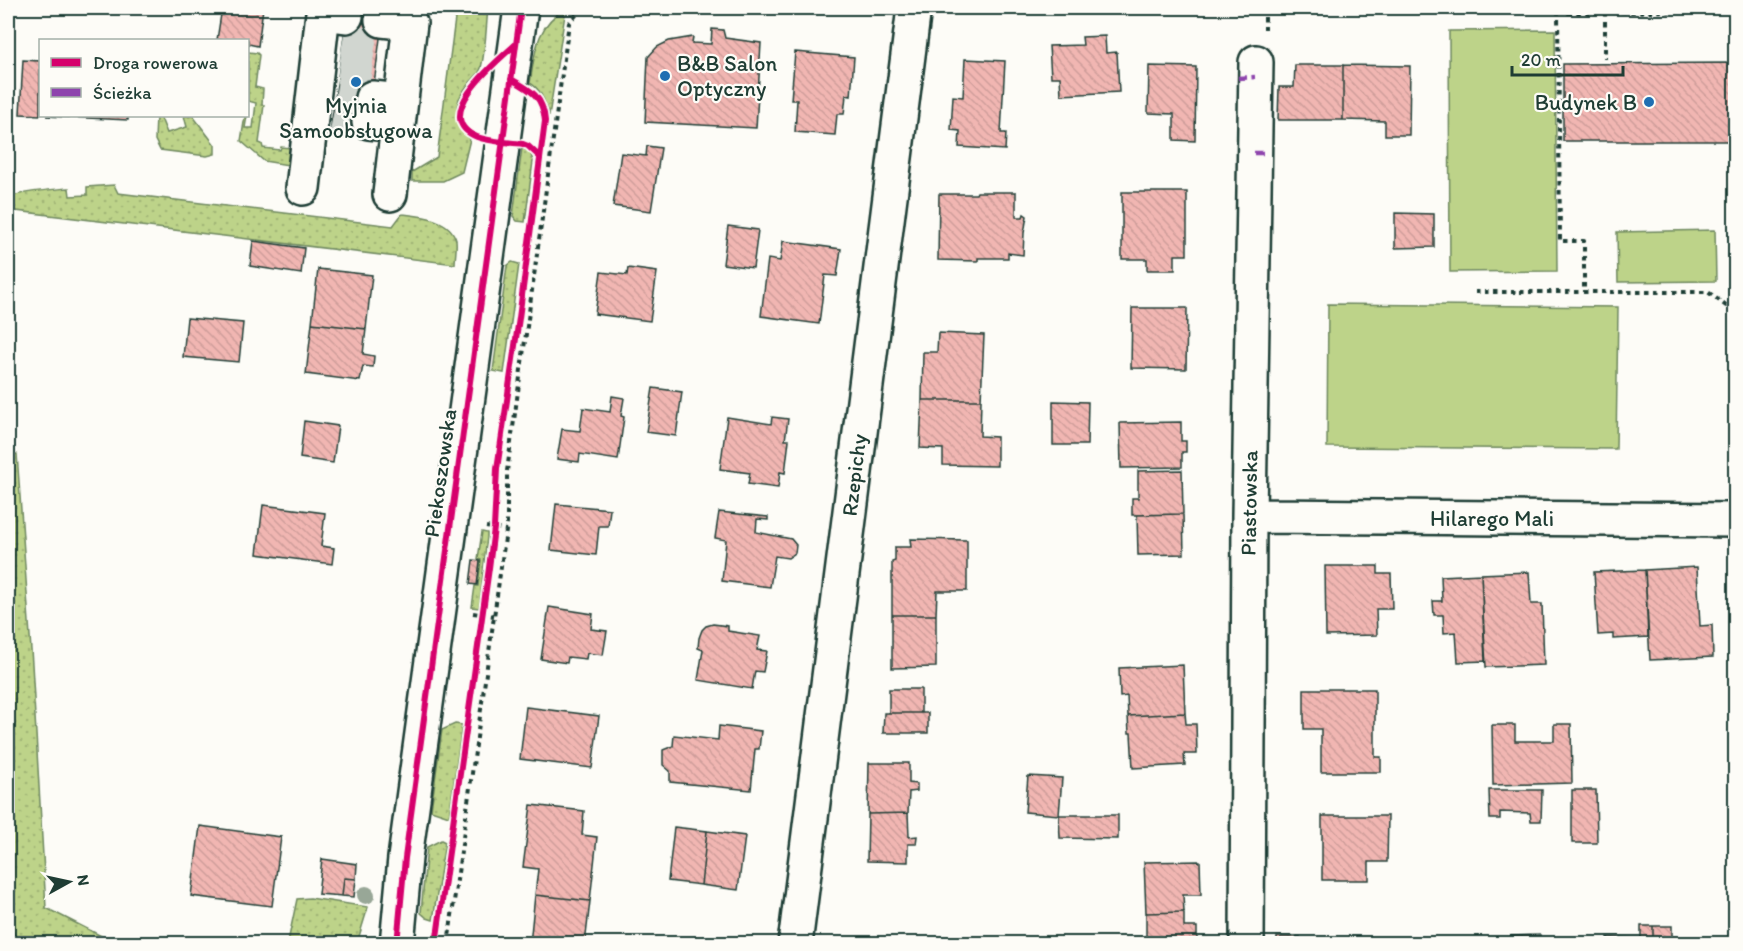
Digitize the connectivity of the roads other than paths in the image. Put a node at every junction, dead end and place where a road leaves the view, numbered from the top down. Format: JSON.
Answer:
{"nodes":[{"id":1,"x":521,"y":8,"type":"edge"},
{"id":2,"x":914,"y":8,"type":"edge"},
{"id":3,"x":1256,"y":62,"type":"dead end"},
{"id":4,"x":329,"y":70,"type":"dead end"},
{"id":5,"x":387,"y":79,"type":"dead end"},
{"id":6,"x":303,"y":188,"type":"dead end"},
{"id":7,"x":390,"y":194,"type":"dead end"},
{"id":8,"x":1249,"y":516,"type":"junction"},
{"id":9,"x":1736,"y":520,"type":"edge"},
{"id":10,"x":397,"y":944,"type":"edge"},
{"id":11,"x":795,"y":944,"type":"edge"},
{"id":12,"x":1247,"y":944,"type":"edge"}],
"edges":[{"from":1,"to":10,"type":"street","name":"Piekoszowska"},
{"from":2,"to":11,"type":"street","name":"Rzepichy"},
{"from":3,"to":8,"type":"street","name":"Piastowska"},
{"from":4,"to":6,"type":"street"},
{"from":5,"to":7,"type":"street"},
{"from":8,"to":9,"type":"street","name":"Hilarego Mali"},
{"from":8,"to":12,"type":"street","name":"Piastowska"}]}
